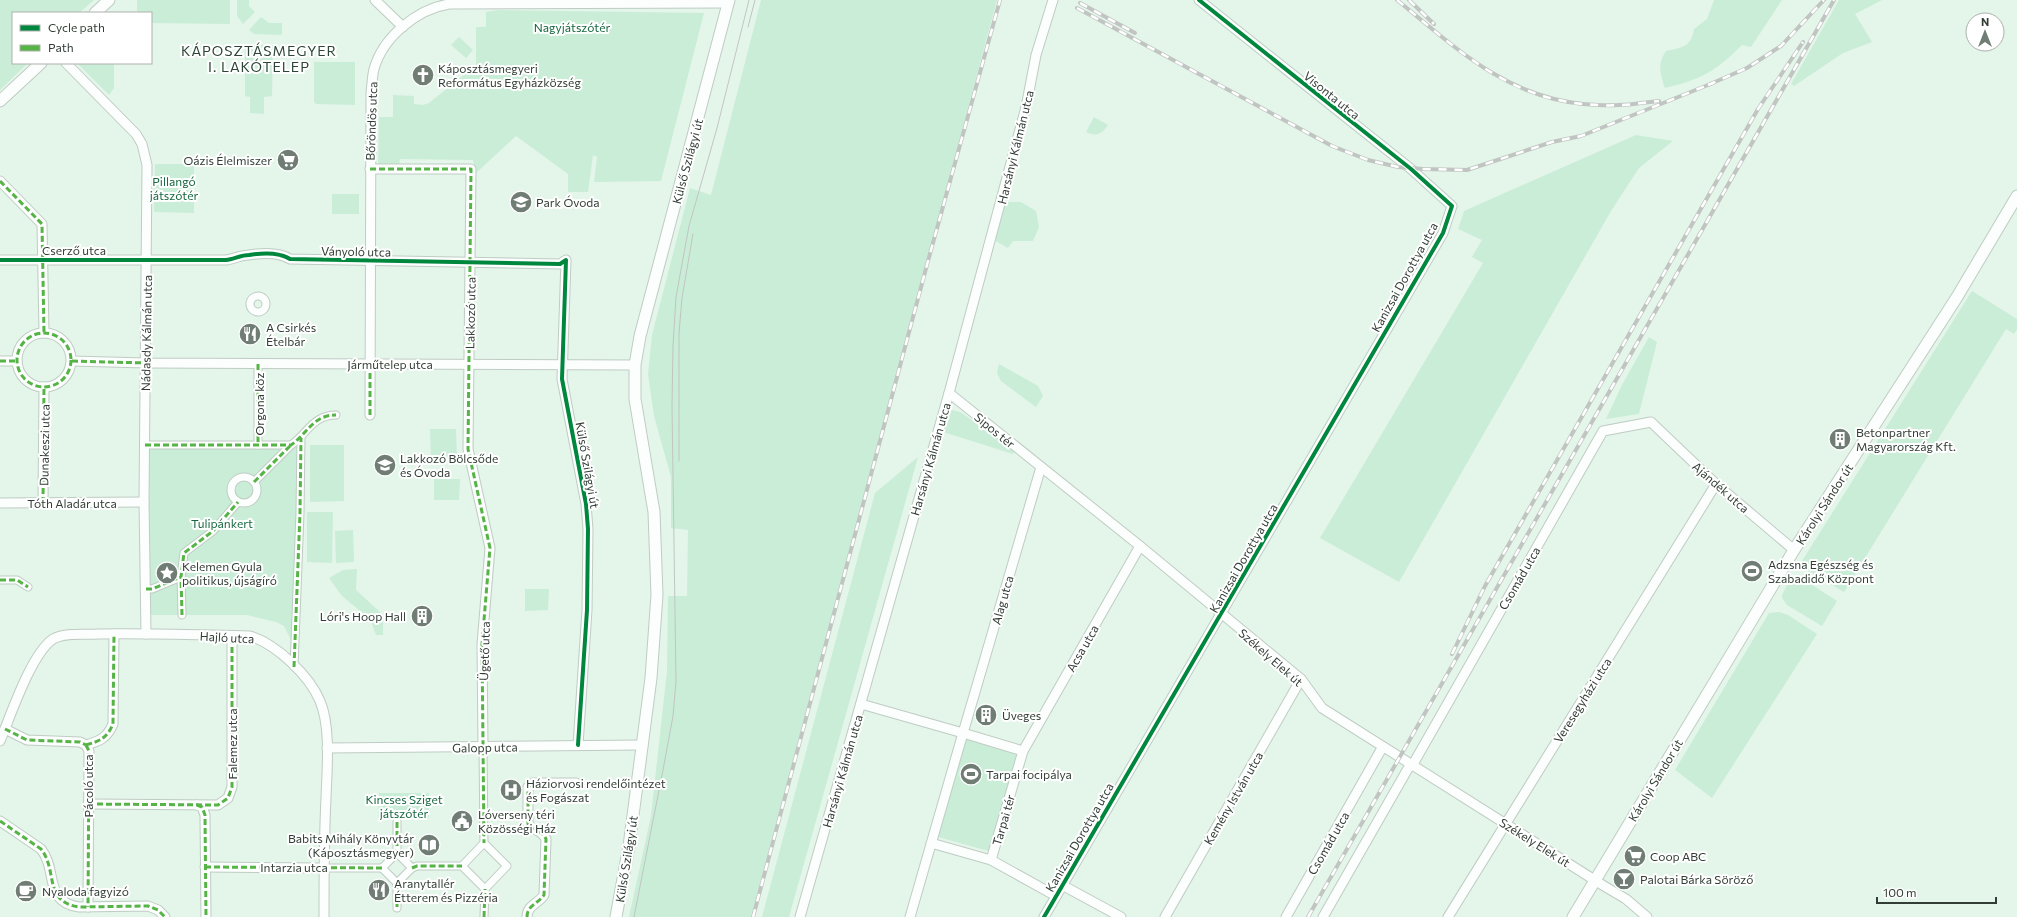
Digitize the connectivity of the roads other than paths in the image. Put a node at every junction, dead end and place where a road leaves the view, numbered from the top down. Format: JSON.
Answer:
{"nodes":[{"id":1,"x":109,"y":0,"type":"edge"},
{"id":2,"x":375,"y":0,"type":"edge"},
{"id":3,"x":1053,"y":0,"type":"edge"},
{"id":4,"x":1199,"y":0,"type":"edge"},
{"id":5,"x":728,"y":1,"type":"edge"},
{"id":6,"x":481,"y":2,"type":"edge"},
{"id":7,"x":651,"y":2,"type":"edge"},
{"id":8,"x":96,"y":12,"type":"edge"},
{"id":9,"x":403,"y":27,"type":"junction"},
{"id":10,"x":40,"y":64,"type":"edge"},
{"id":11,"x":67,"y":64,"type":"edge"},
{"id":12,"x":0,"y":102,"type":"edge"},
{"id":13,"x":370,"y":168,"type":"junction"},
{"id":14,"x":0,"y":181,"type":"edge"},
{"id":15,"x":2017,"y":196,"type":"edge"},
{"id":16,"x":1452,"y":206,"type":"joint"},
{"id":17,"x":0,"y":260,"type":"edge"},
{"id":18,"x":43,"y":260,"type":"junction"},
{"id":19,"x":147,"y":260,"type":"junction"},
{"id":20,"x":566,"y":260,"type":"joint"},
{"id":21,"x":370,"y":261,"type":"junction"},
{"id":22,"x":471,"y":263,"type":"junction"},
{"id":23,"x":44,"y":333,"type":"junction"},
{"id":24,"x":0,"y":361,"type":"edge"},
{"id":25,"x":17,"y":361,"type":"junction"},
{"id":26,"x":72,"y":361,"type":"junction"},
{"id":27,"x":146,"y":363,"type":"junction"},
{"id":28,"x":258,"y":364,"type":"junction"},
{"id":29,"x":370,"y":364,"type":"junction"},
{"id":30,"x":469,"y":364,"type":"junction"},
{"id":31,"x":562,"y":365,"type":"junction"},
{"id":32,"x":635,"y":365,"type":"junction"},
{"id":33,"x":44,"y":387,"type":"junction"},
{"id":34,"x":949,"y":393,"type":"junction"},
{"id":35,"x":336,"y":415,"type":"dead end"},
{"id":36,"x":370,"y":415,"type":"dead end"},
{"id":37,"x":1650,"y":422,"type":"joint"},
{"id":38,"x":301,"y":438,"type":"junction"},
{"id":39,"x":145,"y":445,"type":"junction"},
{"id":40,"x":258,"y":445,"type":"junction"},
{"id":41,"x":291,"y":445,"type":"junction"},
{"id":42,"x":1041,"y":466,"type":"junction"},
{"id":43,"x":254,"y":482,"type":"junction"},
{"id":44,"x":1716,"y":484,"type":"junction"},
{"id":45,"x":144,"y":502,"type":"junction"},
{"id":46,"x":238,"y":502,"type":"junction"},
{"id":47,"x":0,"y":503,"type":"edge"},
{"id":48,"x":43,"y":503,"type":"junction"},
{"id":49,"x":1140,"y":546,"type":"junction"},
{"id":50,"x":1794,"y":550,"type":"junction"},
{"id":51,"x":490,"y":556,"type":"joint"},
{"id":52,"x":181,"y":577,"type":"junction"},
{"id":53,"x":0,"y":580,"type":"edge"},
{"id":54,"x":28,"y":587,"type":"dead end"},
{"id":55,"x":146,"y":589,"type":"junction"},
{"id":56,"x":1222,"y":614,"type":"junction"},
{"id":57,"x":182,"y":615,"type":"dead end"},
{"id":58,"x":114,"y":634,"type":"junction"},
{"id":59,"x":146,"y":634,"type":"junction"},
{"id":60,"x":232,"y":636,"type":"junction"},
{"id":61,"x":294,"y":667,"type":"junction"},
{"id":62,"x":1301,"y":679,"type":"junction"},
{"id":63,"x":861,"y":704,"type":"junction"},
{"id":64,"x":5,"y":729,"type":"junction"},
{"id":65,"x":963,"y":734,"type":"junction"},
{"id":66,"x":0,"y":741,"type":"edge"},
{"id":67,"x":86,"y":745,"type":"junction"},
{"id":68,"x":578,"y":745,"type":"junction"},
{"id":69,"x":643,"y":745,"type":"junction"},
{"id":70,"x":483,"y":747,"type":"junction"},
{"id":71,"x":327,"y":748,"type":"junction"},
{"id":72,"x":1382,"y":748,"type":"junction"},
{"id":73,"x":1023,"y":751,"type":"junction"},
{"id":74,"x":1411,"y":766,"type":"junction"},
{"id":75,"x":576,"y":783,"type":"dead end"},
{"id":76,"x":88,"y":804,"type":"junction"},
{"id":77,"x":196,"y":805,"type":"junction"},
{"id":78,"x":0,"y":821,"type":"edge"},
{"id":79,"x":397,"y":822,"type":"dead end"},
{"id":80,"x":1506,"y":824,"type":"junction"},
{"id":81,"x":931,"y":843,"type":"junction"},
{"id":82,"x":484,"y":844,"type":"junction"},
{"id":83,"x":397,"y":853,"type":"junction"},
{"id":84,"x":991,"y":860,"type":"junction"},
{"id":85,"x":462,"y":866,"type":"junction"},
{"id":86,"x":205,"y":867,"type":"junction"},
{"id":87,"x":324,"y":868,"type":"junction"},
{"id":88,"x":382,"y":868,"type":"junction"},
{"id":89,"x":412,"y":868,"type":"junction"},
{"id":90,"x":1595,"y":880,"type":"junction"},
{"id":91,"x":397,"y":883,"type":"junction"},
{"id":92,"x":1062,"y":884,"type":"junction"},
{"id":93,"x":485,"y":889,"type":"junction"},
{"id":94,"x":1056,"y":896,"type":"junction"},
{"id":95,"x":88,"y":907,"type":"junction"},
{"id":96,"x":397,"y":908,"type":"dead end"},
{"id":97,"x":165,"y":917,"type":"edge"},
{"id":98,"x":206,"y":917,"type":"edge"},
{"id":99,"x":324,"y":917,"type":"edge"},
{"id":100,"x":484,"y":917,"type":"edge"},
{"id":101,"x":527,"y":917,"type":"edge"},
{"id":102,"x":616,"y":917,"type":"edge"},
{"id":103,"x":800,"y":917,"type":"edge"},
{"id":104,"x":910,"y":917,"type":"edge"},
{"id":105,"x":1044,"y":917,"type":"edge"},
{"id":106,"x":1121,"y":917,"type":"edge"},
{"id":107,"x":1165,"y":917,"type":"edge"},
{"id":108,"x":1286,"y":917,"type":"edge"},
{"id":109,"x":1323,"y":917,"type":"edge"},
{"id":110,"x":1448,"y":917,"type":"edge"},
{"id":111,"x":1573,"y":917,"type":"edge"},
{"id":112,"x":1646,"y":917,"type":"edge"}],
"edges":[{"from":1,"to":8,"type":"street"},
{"from":2,"to":9,"type":"street"},
{"from":3,"to":34,"type":"street","name":"Harsányi Kálmán utca"},
{"from":4,"to":16,"type":"street","name":"Visonta utca"},
{"from":5,"to":7,"type":"street","name":"Bőröndös utca"},
{"from":5,"to":32,"type":"street","name":"Külső Szilágyi út"},
{"from":6,"to":7,"type":"street","name":"Bőröndös utca"},
{"from":6,"to":9,"type":"street","name":"Bőröndös utca"},
{"from":9,"to":13,"type":"street","name":"Bőröndös utca"},
{"from":10,"to":12,"type":"street"},
{"from":11,"to":19,"type":"street","name":"Nádasdy Kálmán utca"},
{"from":13,"to":21,"type":"street","name":"Bőröndös utca"},
{"from":13,"to":22,"type":"street","name":"Lakkozó utca"},
{"from":14,"to":18,"type":"street"},
{"from":15,"to":50,"type":"street","name":"Károlyi Sándor út"},
{"from":16,"to":56,"type":"street","name":"Kanizsai Dorottya utca"},
{"from":17,"to":18,"type":"street","name":"Cserző utca"},
{"from":18,"to":19,"type":"street","name":"Cserző utca"},
{"from":18,"to":23,"type":"street"},
{"from":19,"to":21,"type":"street","name":"Ványoló utca"},
{"from":19,"to":27,"type":"street","name":"Nádasdy Kálmán utca"},
{"from":20,"to":22,"type":"street","name":"Ványoló utca"},
{"from":20,"to":31,"type":"street","name":"Külső Szilágyi út"},
{"from":21,"to":22,"type":"street","name":"Ványoló utca"},
{"from":21,"to":29,"type":"street","name":"Bőröndös utca"},
{"from":22,"to":30,"type":"street","name":"Lakkozó utca"},
{"from":23,"to":25,"type":"street"},
{"from":23,"to":26,"type":"street"},
{"from":24,"to":25,"type":"street"},
{"from":25,"to":33,"type":"street","name":"Dunakeszi utca"},
{"from":26,"to":27,"type":"street","name":"Járműtelep utca"},
{"from":26,"to":33,"type":"street","name":"Dunakeszi utca"},
{"from":27,"to":28,"type":"street","name":"Járműtelep utca"},
{"from":27,"to":39,"type":"street","name":"Nádasdy Kálmán utca"},
{"from":28,"to":29,"type":"street","name":"Járműtelep utca"},
{"from":28,"to":40,"type":"street","name":"Orgona köz"},
{"from":29,"to":30,"type":"street","name":"Járműtelep utca"},
{"from":29,"to":36,"type":"street","name":"Bőröndös utca"},
{"from":30,"to":31,"type":"street","name":"Járműtelep utca"},
{"from":30,"to":51,"type":"street","name":"Lakkozó utca"},
{"from":31,"to":32,"type":"street","name":"Járműtelep utca"},
{"from":31,"to":68,"type":"street","name":"Külső Szilágyi út"},
{"from":32,"to":69,"type":"street","name":"Külső Szilágyi út"},
{"from":33,"to":48,"type":"street","name":"Dunakeszi utca"},
{"from":34,"to":42,"type":"street","name":"Sipos tér"},
{"from":34,"to":63,"type":"street","name":"Harsányi Kálmán utca"},
{"from":35,"to":38,"type":"street"},
{"from":37,"to":44,"type":"street","name":"Ajándék utca"},
{"from":37,"to":74,"type":"street","name":"Csomád utca"},
{"from":38,"to":41,"type":"street"},
{"from":38,"to":61,"type":"street"},
{"from":39,"to":40,"type":"street"},
{"from":39,"to":45,"type":"street","name":"Nádasdy Kálmán utca"},
{"from":40,"to":41,"type":"street"},
{"from":41,"to":43,"type":"street"},
{"from":42,"to":49,"type":"street","name":"Székely Elek út"},
{"from":42,"to":65,"type":"street","name":"Alag utca"},
{"from":43,"to":46,"type":"street"},
{"from":43,"to":46,"type":"street"},
{"from":44,"to":50,"type":"street","name":"Ajándék utca"},
{"from":44,"to":80,"type":"street","name":"Veresegyházi utca"},
{"from":45,"to":48,"type":"street","name":"Tóth Aladár utca"},
{"from":45,"to":55,"type":"street","name":"Nádasdy Kálmán utca"},
{"from":46,"to":52,"type":"street"},
{"from":47,"to":48,"type":"street","name":"Tóth Aladár utca"},
{"from":49,"to":56,"type":"street","name":"Székely Elek út"},
{"from":49,"to":73,"type":"street","name":"Acsa utca"},
{"from":50,"to":90,"type":"street","name":"Károlyi Sándor út"},
{"from":51,"to":70,"type":"street","name":"Ügető utca"},
{"from":52,"to":55,"type":"street"},
{"from":52,"to":57,"type":"street"},
{"from":53,"to":54,"type":"street"},
{"from":55,"to":59,"type":"street","name":"Nádasdy Kálmán utca"},
{"from":56,"to":62,"type":"street","name":"Székely Elek út"},
{"from":56,"to":92,"type":"street","name":"Kanizsai Dorottya utca"},
{"from":58,"to":59,"type":"street","name":"Hajló utca"},
{"from":58,"to":64,"type":"street","name":"Hajló utca"},
{"from":58,"to":67,"type":"street","name":"Pácoló utca"},
{"from":59,"to":60,"type":"street","name":"Hajló utca"},
{"from":60,"to":61,"type":"street","name":"Hajló utca"},
{"from":60,"to":77,"type":"street","name":"Falemez utca"},
{"from":61,"to":71,"type":"street","name":"Hajló utca"},
{"from":62,"to":72,"type":"street","name":"Székely Elek út"},
{"from":62,"to":107,"type":"street","name":"Kemény István utca"},
{"from":63,"to":65,"type":"street"},
{"from":63,"to":103,"type":"street","name":"Harsányi Kálmán utca"},
{"from":64,"to":66,"type":"street","name":"Hajló utca"},
{"from":64,"to":67,"type":"street"},
{"from":65,"to":73,"type":"street"},
{"from":65,"to":81,"type":"street"},
{"from":67,"to":76,"type":"street","name":"Pácoló utca"},
{"from":68,"to":69,"type":"street","name":"Galopp utca"},
{"from":68,"to":70,"type":"street","name":"Galopp utca"},
{"from":69,"to":102,"type":"street","name":"Külső Szilágyi út"},
{"from":70,"to":71,"type":"street","name":"Galopp utca"},
{"from":70,"to":82,"type":"street"},
{"from":71,"to":87,"type":"street","name":"Hajló utca"},
{"from":72,"to":74,"type":"street","name":"Székely Elek út"},
{"from":72,"to":108,"type":"street","name":"Csomád utca"},
{"from":73,"to":84,"type":"street","name":"Tarpai tér"},
{"from":74,"to":80,"type":"street","name":"Székely Elek út"},
{"from":74,"to":109,"type":"street","name":"Csomád utca"},
{"from":75,"to":101,"type":"street"},
{"from":76,"to":77,"type":"street"},
{"from":76,"to":95,"type":"street","name":"Pácoló utca"},
{"from":77,"to":86,"type":"street"},
{"from":78,"to":95,"type":"street"},
{"from":79,"to":83,"type":"street"},
{"from":80,"to":90,"type":"street","name":"Székely Elek út"},
{"from":80,"to":110,"type":"street","name":"Veresegyházi utca"},
{"from":81,"to":84,"type":"street","name":"Tarpai tér"},
{"from":81,"to":104,"type":"street"},
{"from":82,"to":85,"type":"street"},
{"from":82,"to":93,"type":"street"},
{"from":83,"to":88,"type":"street"},
{"from":83,"to":89,"type":"street"},
{"from":84,"to":94,"type":"street"},
{"from":85,"to":89,"type":"street"},
{"from":85,"to":93,"type":"street"},
{"from":86,"to":87,"type":"street","name":"Intarzia utca"},
{"from":86,"to":98,"type":"street"},
{"from":87,"to":88,"type":"street","name":"Intarzia utca"},
{"from":87,"to":99,"type":"street","name":"Hajló utca"},
{"from":88,"to":91,"type":"street"},
{"from":89,"to":91,"type":"street"},
{"from":90,"to":111,"type":"street","name":"Károlyi Sándor út"},
{"from":90,"to":112,"type":"street","name":"Székely Elek út"},
{"from":91,"to":96,"type":"street"},
{"from":92,"to":94,"type":"street","name":"Kanizsai Dorottya utca"},
{"from":92,"to":106,"type":"street"},
{"from":93,"to":100,"type":"street"},
{"from":94,"to":105,"type":"street","name":"Kanizsai Dorottya utca"},
{"from":95,"to":97,"type":"street"}]}
